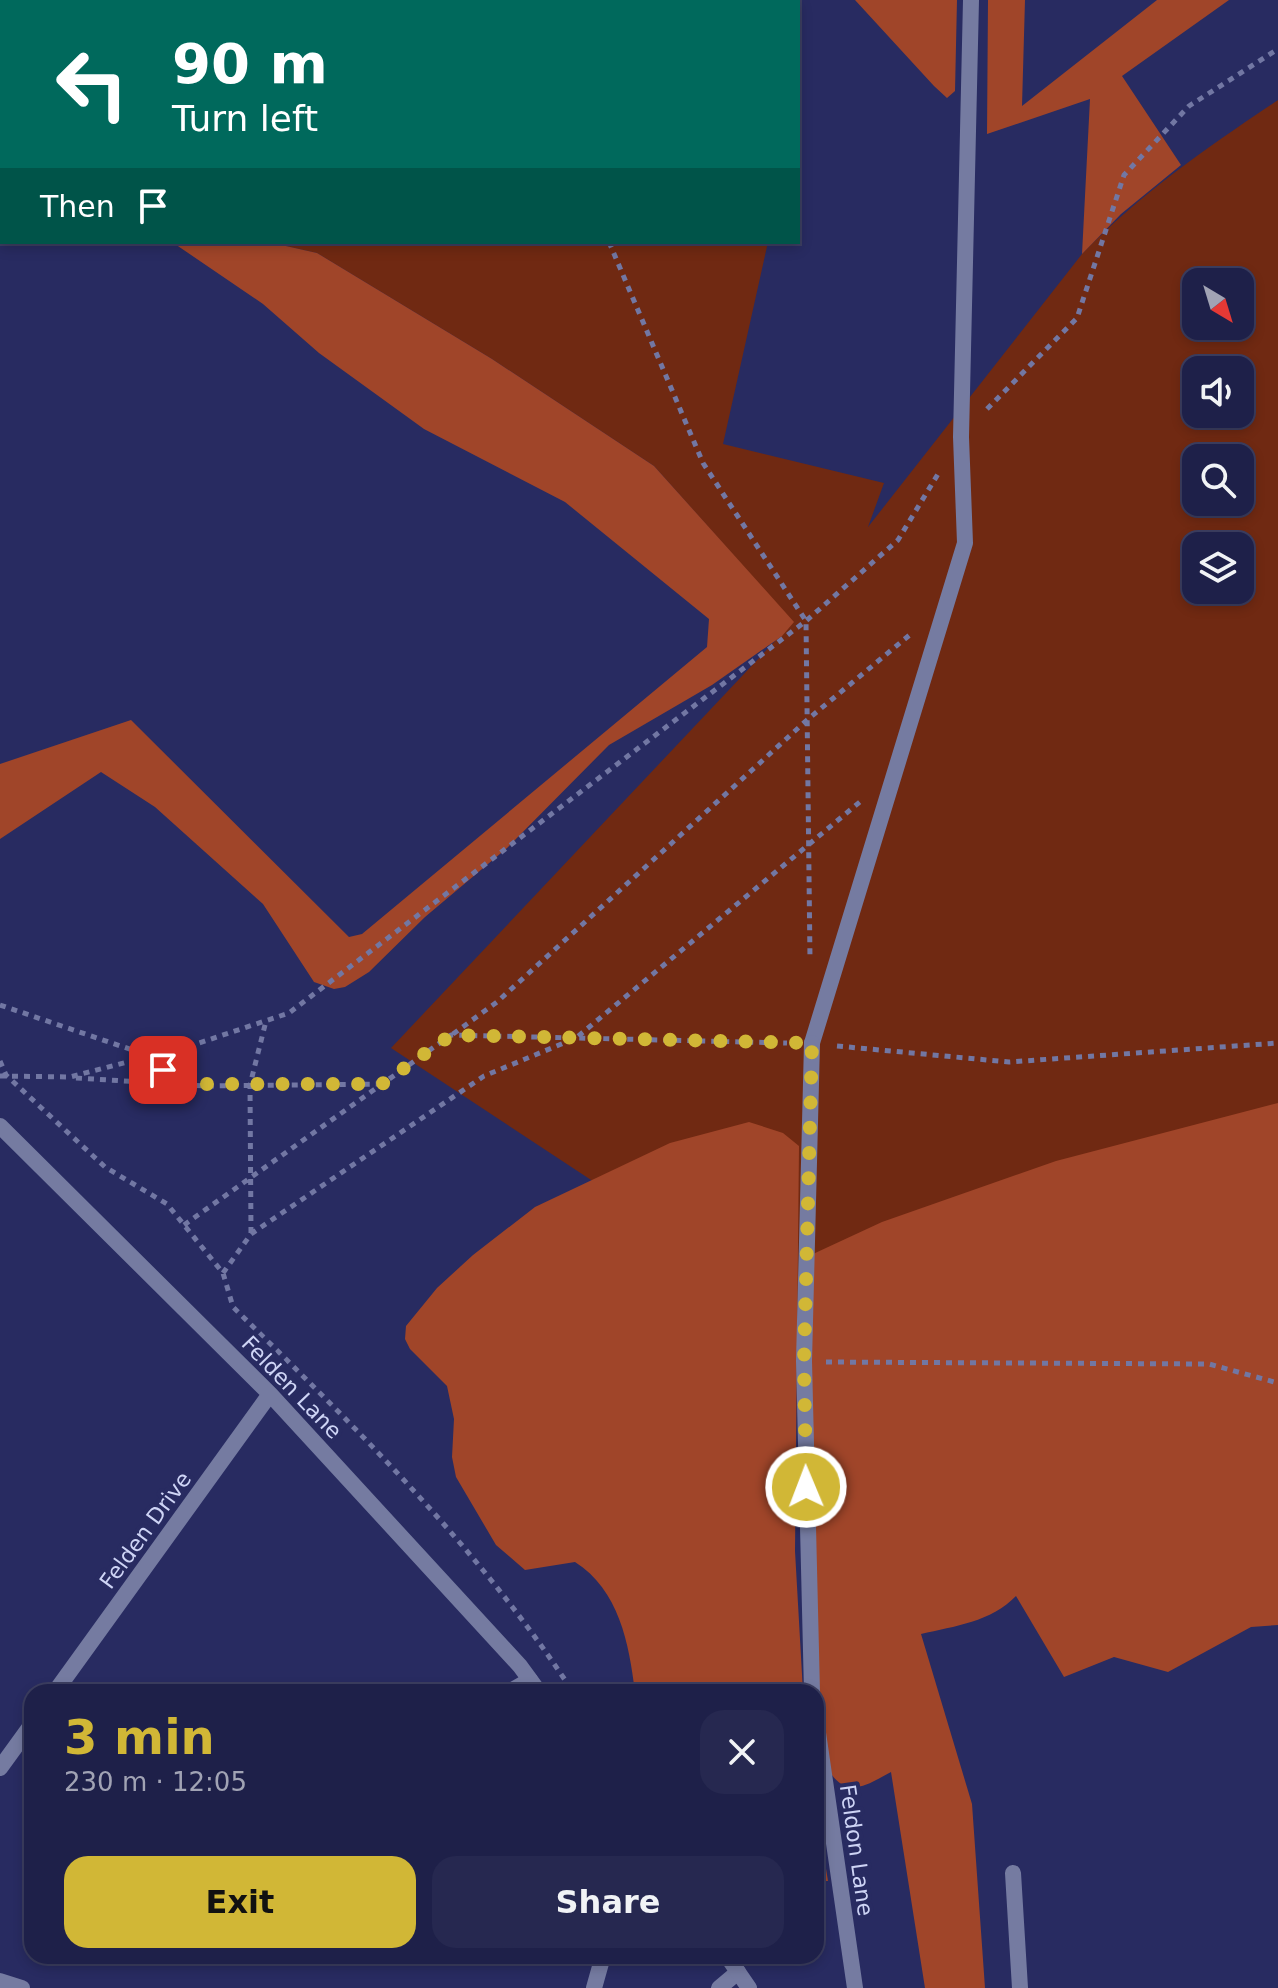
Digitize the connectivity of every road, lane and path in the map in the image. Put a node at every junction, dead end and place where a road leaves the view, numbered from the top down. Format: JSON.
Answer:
{"nodes":[{"id":1,"x":971,"y":0,"type":"edge"},
{"id":2,"x":1278,"y":49,"type":"edge"},
{"id":3,"x":610,"y":244,"type":"edge"},
{"id":4,"x":961,"y":437,"type":"junction"},
{"id":5,"x":946,"y":604,"type":"junction"},
{"id":6,"x":806,"y":621,"type":"junction"},
{"id":7,"x":807,"y":720,"type":"junction"},
{"id":8,"x":894,"y":776,"type":"junction"},
{"id":9,"x":808,"y":841,"type":"junction"},
{"id":10,"x":811,"y":966,"type":"dead end"},
{"id":11,"x":0,"y":1005,"type":"edge"},
{"id":12,"x":266,"y":1021,"type":"junction"},
{"id":13,"x":451,"y":1035,"type":"junction"},
{"id":14,"x":576,"y":1038,"type":"junction"},
{"id":15,"x":812,"y":1043,"type":"junction"},
{"id":16,"x":1278,"y":1043,"type":"edge"},
{"id":17,"x":150,"y":1056,"type":"junction"},
{"id":18,"x":0,"y":1061,"type":"edge"},
{"id":19,"x":3,"y":1076,"type":"edge"},
{"id":20,"x":70,"y":1077,"type":"junction"},
{"id":21,"x":175,"y":1084,"type":"junction"},
{"id":22,"x":382,"y":1084,"type":"junction"},
{"id":23,"x":250,"y":1085,"type":"junction"},
{"id":24,"x":0,"y":1126,"type":"edge"},
{"id":25,"x":252,"y":1177,"type":"junction"},
{"id":26,"x":184,"y":1225,"type":"junction"},
{"id":27,"x":251,"y":1234,"type":"junction"},
{"id":28,"x":223,"y":1273,"type":"junction"},
{"id":29,"x":804,"y":1361,"type":"junction"},
{"id":30,"x":1278,"y":1383,"type":"edge"},
{"id":31,"x":270,"y":1394,"type":"junction"},
{"id":32,"x":61,"y":1684,"type":"edge"},
{"id":33,"x":532,"y":1684,"type":"edge"},
{"id":34,"x":568,"y":1684,"type":"edge"},
{"id":35,"x":812,"y":1684,"type":"edge"},
{"id":36,"x":24,"y":1735,"type":"edge"},
{"id":37,"x":0,"y":1768,"type":"edge"},
{"id":38,"x":824,"y":1774,"type":"edge"},
{"id":39,"x":1013,"y":1873,"type":"dead end"},
{"id":40,"x":601,"y":1964,"type":"edge"},
{"id":41,"x":732,"y":1964,"type":"edge"},
{"id":42,"x":738,"y":1972,"type":"junction"},
{"id":43,"x":0,"y":1981,"type":"edge"},
{"id":44,"x":22,"y":1988,"type":"edge"},
{"id":45,"x":594,"y":1988,"type":"edge"},
{"id":46,"x":719,"y":1988,"type":"edge"},
{"id":47,"x":749,"y":1988,"type":"edge"},
{"id":48,"x":855,"y":1988,"type":"edge"},
{"id":49,"x":1020,"y":1988,"type":"edge"}],
"edges":[{"from":1,"to":4,"type":"street"},
{"from":2,"to":4,"type":"path"},
{"from":3,"to":6,"type":"path"},
{"from":4,"to":5,"type":"street"},
{"from":4,"to":6,"type":"path"},
{"from":5,"to":7,"type":"path"},
{"from":5,"to":8,"type":"street"},
{"from":6,"to":7,"type":"path"},
{"from":6,"to":12,"type":"path"},
{"from":7,"to":9,"type":"path"},
{"from":7,"to":13,"type":"path"},
{"from":8,"to":9,"type":"path"},
{"from":8,"to":15,"type":"street"},
{"from":9,"to":10,"type":"path"},
{"from":9,"to":14,"type":"path"},
{"from":11,"to":17,"type":"path"},
{"from":12,"to":17,"type":"path"},
{"from":12,"to":23,"type":"path"},
{"from":13,"to":14,"type":"path"},
{"from":13,"to":22,"type":"path"},
{"from":14,"to":15,"type":"path"},
{"from":14,"to":27,"type":"path"},
{"from":15,"to":16,"type":"path"},
{"from":15,"to":29,"type":"street"},
{"from":17,"to":20,"type":"path"},
{"from":17,"to":21,"type":"path"},
{"from":18,"to":19,"type":"path"},
{"from":19,"to":20,"type":"path"},
{"from":19,"to":26,"type":"path"},
{"from":20,"to":21,"type":"path"},
{"from":21,"to":23,"type":"path"},
{"from":22,"to":23,"type":"path"},
{"from":22,"to":25,"type":"path"},
{"from":23,"to":25,"type":"path"},
{"from":24,"to":31,"type":"street","name":"Felden Lane"},
{"from":25,"to":26,"type":"path"},
{"from":25,"to":27,"type":"path"},
{"from":26,"to":28,"type":"path"},
{"from":27,"to":28,"type":"path"},
{"from":28,"to":34,"type":"path"},
{"from":29,"to":30,"type":"path"},
{"from":29,"to":35,"type":"street"},
{"from":31,"to":32,"type":"street","name":"Felden Drive"},
{"from":31,"to":33,"type":"street","name":"Felden Lane"},
{"from":36,"to":37,"type":"street"},
{"from":38,"to":48,"type":"street","name":"Feldon Lane"},
{"from":39,"to":49,"type":"street"},
{"from":40,"to":45,"type":"street"},
{"from":41,"to":42,"type":"street"},
{"from":42,"to":46,"type":"street"},
{"from":42,"to":47,"type":"street"},
{"from":43,"to":44,"type":"street"}]}
